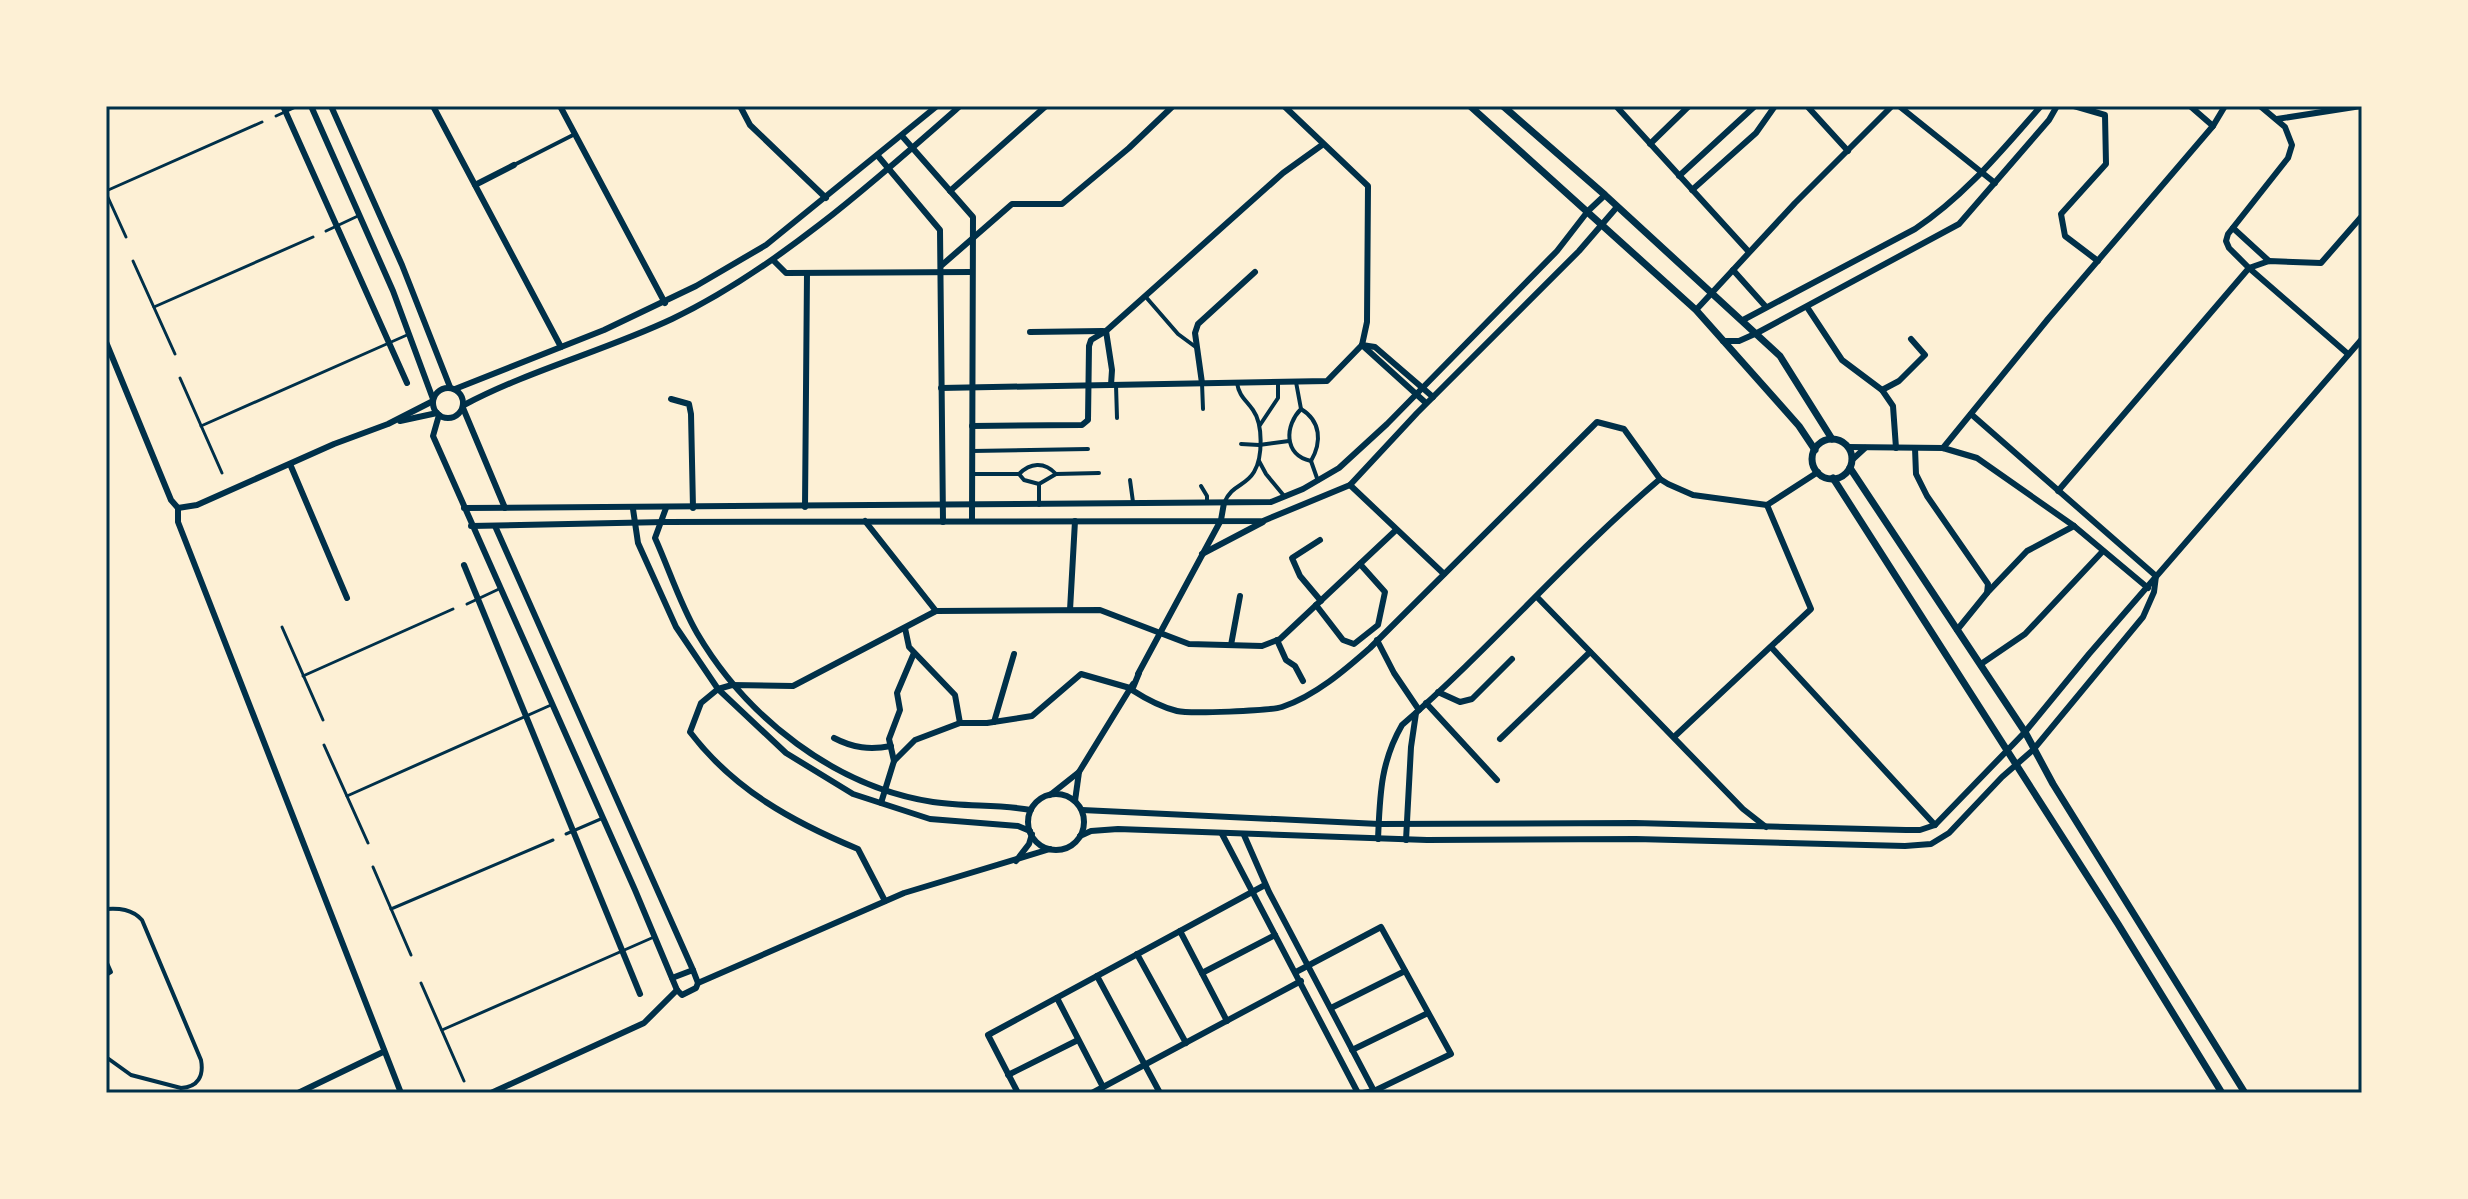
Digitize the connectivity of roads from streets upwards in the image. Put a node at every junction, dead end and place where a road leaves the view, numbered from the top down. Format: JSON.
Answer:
{"nodes":[{"id":1,"x":311,"y":106,"type":"edge"},
{"id":2,"x":331,"y":106,"type":"edge"},
{"id":3,"x":433,"y":106,"type":"edge"},
{"id":4,"x":560,"y":106,"type":"edge"},
{"id":5,"x":740,"y":106,"type":"edge"},
{"id":6,"x":937,"y":106,"type":"edge"},
{"id":7,"x":960,"y":106,"type":"edge"},
{"id":8,"x":1046,"y":106,"type":"edge"},
{"id":9,"x":1173,"y":106,"type":"edge"},
{"id":10,"x":1284,"y":106,"type":"edge"},
{"id":11,"x":1470,"y":106,"type":"edge"},
{"id":12,"x":1503,"y":106,"type":"edge"},
{"id":13,"x":1689,"y":106,"type":"edge"},
{"id":14,"x":1755,"y":106,"type":"edge"},
{"id":15,"x":1775,"y":106,"type":"edge"},
{"id":16,"x":1807,"y":106,"type":"edge"},
{"id":17,"x":1892,"y":106,"type":"edge"},
{"id":18,"x":1899,"y":106,"type":"edge"},
{"id":19,"x":2041,"y":106,"type":"edge"},
{"id":20,"x":2057,"y":106,"type":"edge"},
{"id":21,"x":2074,"y":106,"type":"edge"},
{"id":22,"x":2190,"y":106,"type":"edge"},
{"id":23,"x":2225,"y":106,"type":"edge"},
{"id":24,"x":2260,"y":106,"type":"edge"},
{"id":25,"x":2361,"y":106,"type":"edge"},
{"id":26,"x":1620,"y":107,"type":"edge"},
{"id":27,"x":284,"y":109,"type":"edge"},
{"id":28,"x":2277,"y":119,"type":"junction"},
{"id":29,"x":2213,"y":126,"type":"junction"},
{"id":30,"x":575,"y":134,"type":"junction"},
{"id":31,"x":1724,"y":134,"type":"junction"},
{"id":32,"x":902,"y":136,"type":"junction"},
{"id":33,"x":1650,"y":144,"type":"junction"},
{"id":34,"x":1322,"y":145,"type":"junction"},
{"id":35,"x":912,"y":148,"type":"junction"},
{"id":36,"x":1738,"y":149,"type":"junction"},
{"id":37,"x":1848,"y":151,"type":"junction"},
{"id":38,"x":878,"y":156,"type":"junction"},
{"id":39,"x":514,"y":165,"type":"joint"},
{"id":40,"x":888,"y":168,"type":"junction"},
{"id":41,"x":1982,"y":173,"type":"junction"},
{"id":42,"x":1679,"y":176,"type":"junction"},
{"id":43,"x":364,"y":181,"type":"junction"},
{"id":44,"x":1995,"y":183,"type":"junction"},
{"id":45,"x":475,"y":185,"type":"junction"},
{"id":46,"x":348,"y":189,"type":"junction"},
{"id":47,"x":1692,"y":190,"type":"junction"},
{"id":48,"x":950,"y":191,"type":"junction"},
{"id":49,"x":1605,"y":195,"type":"junction"},
{"id":50,"x":826,"y":198,"type":"junction"},
{"id":51,"x":1617,"y":207,"type":"junction"},
{"id":52,"x":1588,"y":211,"type":"junction"},
{"id":53,"x":2362,"y":216,"type":"edge"},
{"id":54,"x":1601,"y":224,"type":"junction"},
{"id":55,"x":2233,"y":228,"type":"junction"},
{"id":56,"x":972,"y":237,"type":"junction"},
{"id":57,"x":1749,"y":252,"type":"junction"},
{"id":58,"x":773,"y":260,"type":"junction"},
{"id":59,"x":2098,"y":261,"type":"junction"},
{"id":60,"x":2269,"y":261,"type":"junction"},
{"id":61,"x":2249,"y":268,"type":"junction"},
{"id":62,"x":942,"y":269,"type":"junction"},
{"id":63,"x":1733,"y":270,"type":"junction"},
{"id":64,"x":972,"y":272,"type":"junction"},
{"id":65,"x":1255,"y":272,"type":"dead end"},
{"id":66,"x":807,"y":273,"type":"junction"},
{"id":67,"x":1712,"y":293,"type":"junction"},
{"id":68,"x":1145,"y":296,"type":"junction"},
{"id":69,"x":665,"y":303,"type":"junction"},
{"id":70,"x":1766,"y":307,"type":"junction"},
{"id":71,"x":1807,"y":307,"type":"junction"},
{"id":72,"x":1696,"y":310,"type":"junction"},
{"id":73,"x":1743,"y":320,"type":"junction"},
{"id":74,"x":1106,"y":331,"type":"junction"},
{"id":75,"x":1030,"y":332,"type":"dead end"},
{"id":76,"x":1757,"y":333,"type":"junction"},
{"id":77,"x":1911,"y":339,"type":"dead end"},
{"id":78,"x":2362,"y":339,"type":"edge"},
{"id":79,"x":1723,"y":341,"type":"junction"},
{"id":80,"x":106,"y":342,"type":"edge"},
{"id":81,"x":1362,"y":345,"type":"junction"},
{"id":82,"x":561,"y":347,"type":"junction"},
{"id":83,"x":1198,"y":349,"type":"junction"},
{"id":84,"x":2348,"y":354,"type":"junction"},
{"id":85,"x":1278,"y":382,"type":"junction"},
{"id":86,"x":1296,"y":382,"type":"junction"},
{"id":87,"x":407,"y":383,"type":"dead end"},
{"id":88,"x":1202,"y":383,"type":"junction"},
{"id":89,"x":1237,"y":383,"type":"junction"},
{"id":90,"x":1090,"y":385,"type":"junction"},
{"id":91,"x":1114,"y":385,"type":"junction"},
{"id":92,"x":972,"y":387,"type":"junction"},
{"id":93,"x":452,"y":388,"type":"junction"},
{"id":94,"x":941,"y":388,"type":"junction"},
{"id":95,"x":1423,"y":388,"type":"junction"},
{"id":96,"x":1882,"y":390,"type":"junction"},
{"id":97,"x":1417,"y":394,"type":"junction"},
{"id":98,"x":1433,"y":397,"type":"junction"},
{"id":99,"x":671,"y":399,"type":"dead end"},
{"id":100,"x":433,"y":400,"type":"junction"},
{"id":101,"x":1426,"y":403,"type":"junction"},
{"id":102,"x":464,"y":406,"type":"junction"},
{"id":103,"x":1203,"y":409,"type":"dead end"},
{"id":104,"x":1301,"y":409,"type":"junction"},
{"id":105,"x":438,"y":414,"type":"junction"},
{"id":106,"x":1971,"y":414,"type":"junction"},
{"id":107,"x":1117,"y":418,"type":"dead end"},
{"id":108,"x":388,"y":424,"type":"junction"},
{"id":109,"x":1260,"y":425,"type":"junction"},
{"id":110,"x":972,"y":426,"type":"junction"},
{"id":111,"x":1832,"y":439,"type":"junction"},
{"id":112,"x":1289,"y":441,"type":"junction"},
{"id":113,"x":1241,"y":444,"type":"dead end"},
{"id":114,"x":1259,"y":445,"type":"junction"},
{"id":115,"x":1848,"y":447,"type":"junction"},
{"id":116,"x":1865,"y":448,"type":"junction"},
{"id":117,"x":1896,"y":448,"type":"junction"},
{"id":118,"x":1915,"y":448,"type":"junction"},
{"id":119,"x":1943,"y":448,"type":"junction"},
{"id":120,"x":1088,"y":449,"type":"dead end"},
{"id":121,"x":1815,"y":450,"type":"junction"},
{"id":122,"x":972,"y":451,"type":"junction"},
{"id":123,"x":1259,"y":461,"type":"junction"},
{"id":124,"x":1311,"y":461,"type":"junction"},
{"id":125,"x":290,"y":464,"type":"junction"},
{"id":126,"x":1851,"y":464,"type":"junction"},
{"id":127,"x":1818,"y":472,"type":"junction"},
{"id":128,"x":1099,"y":473,"type":"dead end"},
{"id":129,"x":972,"y":474,"type":"junction"},
{"id":130,"x":1019,"y":474,"type":"junction"},
{"id":131,"x":1056,"y":474,"type":"junction"},
{"id":132,"x":1833,"y":478,"type":"junction"},
{"id":133,"x":1660,"y":479,"type":"junction"},
{"id":134,"x":1130,"y":480,"type":"dead end"},
{"id":135,"x":1318,"y":481,"type":"junction"},
{"id":136,"x":1039,"y":484,"type":"junction"},
{"id":137,"x":1350,"y":485,"type":"junction"},
{"id":138,"x":1201,"y":486,"type":"dead end"},
{"id":139,"x":2058,"y":491,"type":"junction"},
{"id":140,"x":1285,"y":497,"type":"junction"},
{"id":141,"x":1207,"y":503,"type":"junction"},
{"id":142,"x":1224,"y":503,"type":"junction"},
{"id":143,"x":1134,"y":504,"type":"junction"},
{"id":144,"x":943,"y":505,"type":"junction"},
{"id":145,"x":972,"y":505,"type":"junction"},
{"id":146,"x":1039,"y":505,"type":"junction"},
{"id":147,"x":1767,"y":505,"type":"junction"},
{"id":148,"x":805,"y":507,"type":"junction"},
{"id":149,"x":178,"y":508,"type":"junction"},
{"id":150,"x":464,"y":508,"type":"junction"},
{"id":151,"x":505,"y":508,"type":"junction"},
{"id":152,"x":666,"y":508,"type":"junction"},
{"id":153,"x":693,"y":508,"type":"junction"},
{"id":154,"x":633,"y":509,"type":"junction"},
{"id":155,"x":1221,"y":520,"type":"junction"},
{"id":156,"x":865,"y":521,"type":"junction"},
{"id":157,"x":972,"y":521,"type":"junction"},
{"id":158,"x":1075,"y":521,"type":"junction"},
{"id":159,"x":1263,"y":521,"type":"junction"},
{"id":160,"x":660,"y":522,"type":"junction"},
{"id":161,"x":943,"y":522,"type":"junction"},
{"id":162,"x":635,"y":523,"type":"junction"},
{"id":163,"x":471,"y":526,"type":"junction"},
{"id":164,"x":495,"y":526,"type":"junction"},
{"id":165,"x":2074,"y":526,"type":"junction"},
{"id":166,"x":1396,"y":530,"type":"junction"},
{"id":167,"x":1320,"y":540,"type":"dead end"},
{"id":168,"x":2103,"y":551,"type":"junction"},
{"id":169,"x":1202,"y":554,"type":"junction"},
{"id":170,"x":1360,"y":564,"type":"junction"},
{"id":171,"x":464,"y":565,"type":"dead end"},
{"id":172,"x":1444,"y":574,"type":"junction"},
{"id":173,"x":2156,"y":576,"type":"junction"},
{"id":174,"x":2147,"y":587,"type":"junction"},
{"id":175,"x":2154,"y":592,"type":"junction"},
{"id":176,"x":1987,"y":593,"type":"junction"},
{"id":177,"x":1240,"y":596,"type":"dead end"},
{"id":178,"x":1537,"y":597,"type":"junction"},
{"id":179,"x":347,"y":598,"type":"dead end"},
{"id":180,"x":1318,"y":603,"type":"junction"},
{"id":181,"x":1070,"y":610,"type":"junction"},
{"id":182,"x":936,"y":611,"type":"junction"},
{"id":183,"x":905,"y":628,"type":"junction"},
{"id":184,"x":1957,"y":630,"type":"junction"},
{"id":185,"x":1160,"y":632,"type":"junction"},
{"id":186,"x":1277,"y":640,"type":"junction"},
{"id":187,"x":1377,"y":640,"type":"junction"},
{"id":188,"x":1231,"y":645,"type":"junction"},
{"id":189,"x":1771,"y":647,"type":"junction"},
{"id":190,"x":1590,"y":652,"type":"junction"},
{"id":191,"x":914,"y":653,"type":"junction"},
{"id":192,"x":1014,"y":654,"type":"dead end"},
{"id":193,"x":1512,"y":659,"type":"dead end"},
{"id":194,"x":1981,"y":664,"type":"junction"},
{"id":195,"x":1139,"y":673,"type":"junction"},
{"id":196,"x":1303,"y":681,"type":"dead end"},
{"id":197,"x":732,"y":685,"type":"junction"},
{"id":198,"x":1130,"y":688,"type":"junction"},
{"id":199,"x":718,"y":689,"type":"junction"},
{"id":200,"x":1438,"y":692,"type":"junction"},
{"id":201,"x":1426,"y":703,"type":"junction"},
{"id":202,"x":1418,"y":712,"type":"junction"},
{"id":203,"x":994,"y":722,"type":"junction"},
{"id":204,"x":960,"y":723,"type":"junction"},
{"id":205,"x":2025,"y":732,"type":"junction"},
{"id":206,"x":1674,"y":737,"type":"junction"},
{"id":207,"x":834,"y":738,"type":"dead end"},
{"id":208,"x":1500,"y":739,"type":"dead end"},
{"id":209,"x":891,"y":746,"type":"junction"},
{"id":210,"x":2005,"y":750,"type":"junction"},
{"id":211,"x":2033,"y":750,"type":"junction"},
{"id":212,"x":1486,"y":751,"type":"dead end"},
{"id":213,"x":1478,"y":759,"type":"junction"},
{"id":214,"x":894,"y":761,"type":"junction"},
{"id":215,"x":2015,"y":766,"type":"junction"},
{"id":216,"x":1079,"y":772,"type":"junction"},
{"id":217,"x":1497,"y":780,"type":"dead end"},
{"id":218,"x":885,"y":791,"type":"junction"},
{"id":219,"x":1050,"y":795,"type":"junction"},
{"id":220,"x":1075,"y":801,"type":"junction"},
{"id":221,"x":881,"y":803,"type":"junction"},
{"id":222,"x":1743,"y":809,"type":"junction"},
{"id":223,"x":1031,"y":810,"type":"junction"},
{"id":224,"x":1082,"y":810,"type":"junction"},
{"id":225,"x":1379,"y":824,"type":"junction"},
{"id":226,"x":1407,"y":824,"type":"junction"},
{"id":227,"x":1935,"y":825,"type":"junction"},
{"id":228,"x":1730,"y":826,"type":"junction"},
{"id":229,"x":1766,"y":827,"type":"junction"},
{"id":230,"x":1031,"y":833,"type":"junction"},
{"id":231,"x":1222,"y":834,"type":"junction"},
{"id":232,"x":1244,"y":835,"type":"junction"},
{"id":233,"x":1080,"y":836,"type":"junction"},
{"id":234,"x":1378,"y":839,"type":"junction"},
{"id":235,"x":1406,"y":840,"type":"junction"},
{"id":236,"x":1050,"y":849,"type":"junction"},
{"id":237,"x":1016,"y":861,"type":"junction"},
{"id":238,"x":1265,"y":885,"type":"junction"},
{"id":239,"x":1253,"y":891,"type":"junction"},
{"id":240,"x":885,"y":901,"type":"junction"},
{"id":241,"x":106,"y":909,"type":"edge"},
{"id":242,"x":1180,"y":931,"type":"junction"},
{"id":243,"x":1275,"y":935,"type":"junction"},
{"id":244,"x":1137,"y":954,"type":"junction"},
{"id":245,"x":107,"y":963,"type":"edge"},
{"id":246,"x":1308,"y":966,"type":"junction"},
{"id":247,"x":693,"y":970,"type":"junction"},
{"id":248,"x":1405,"y":971,"type":"junction"},
{"id":249,"x":1296,"y":972,"type":"junction"},
{"id":250,"x":1202,"y":973,"type":"junction"},
{"id":251,"x":106,"y":975,"type":"edge"},
{"id":252,"x":1097,"y":976,"type":"junction"},
{"id":253,"x":672,"y":978,"type":"junction"},
{"id":254,"x":1301,"y":981,"type":"junction"},
{"id":255,"x":698,"y":983,"type":"junction"},
{"id":256,"x":677,"y":990,"type":"junction"},
{"id":257,"x":640,"y":994,"type":"dead end"},
{"id":258,"x":1057,"y":998,"type":"junction"},
{"id":259,"x":2190,"y":1004,"type":"junction"},
{"id":260,"x":1331,"y":1008,"type":"junction"},
{"id":261,"x":1428,"y":1013,"type":"junction"},
{"id":262,"x":2173,"y":1014,"type":"junction"},
{"id":263,"x":1227,"y":1021,"type":"junction"},
{"id":264,"x":1078,"y":1040,"type":"junction"},
{"id":265,"x":1186,"y":1043,"type":"junction"},
{"id":266,"x":1352,"y":1050,"type":"junction"},
{"id":267,"x":383,"y":1052,"type":"junction"},
{"id":268,"x":106,"y":1057,"type":"edge"},
{"id":269,"x":1145,"y":1065,"type":"junction"},
{"id":270,"x":1008,"y":1075,"type":"junction"},
{"id":271,"x":1103,"y":1087,"type":"junction"},
{"id":272,"x":1374,"y":1091,"type":"junction"},
{"id":273,"x":298,"y":1093,"type":"edge"},
{"id":274,"x":401,"y":1093,"type":"edge"},
{"id":275,"x":491,"y":1093,"type":"edge"},
{"id":276,"x":1018,"y":1093,"type":"edge"},
{"id":277,"x":1092,"y":1093,"type":"edge"},
{"id":278,"x":1160,"y":1093,"type":"edge"},
{"id":279,"x":1361,"y":1093,"type":"edge"},
{"id":280,"x":2222,"y":1093,"type":"edge"},
{"id":281,"x":2245,"y":1093,"type":"edge"}],
"edges":[{"from":1,"to":46,"type":"street"},
{"from":2,"to":43,"type":"street"},
{"from":3,"to":45,"type":"street"},
{"from":4,"to":30,"type":"street"},
{"from":5,"to":50,"type":"street"},
{"from":6,"to":32,"type":"street"},
{"from":7,"to":35,"type":"street"},
{"from":8,"to":48,"type":"street"},
{"from":9,"to":56,"type":"street"},
{"from":10,"to":34,"type":"street"},
{"from":11,"to":52,"type":"street"},
{"from":12,"to":49,"type":"street"},
{"from":13,"to":33,"type":"street"},
{"from":14,"to":31,"type":"street"},
{"from":15,"to":36,"type":"street"},
{"from":16,"to":37,"type":"street"},
{"from":17,"to":37,"type":"street"},
{"from":18,"to":41,"type":"street"},
{"from":19,"to":41,"type":"street"},
{"from":20,"to":44,"type":"street"},
{"from":21,"to":59,"type":"street"},
{"from":22,"to":29,"type":"street"},
{"from":23,"to":29,"type":"street"},
{"from":24,"to":28,"type":"street"},
{"from":25,"to":28,"type":"street"},
{"from":26,"to":33,"type":"street"},
{"from":27,"to":87,"type":"street"},
{"from":28,"to":55,"type":"street"},
{"from":29,"to":59,"type":"street"},
{"from":30,"to":39,"type":"street"},
{"from":30,"to":69,"type":"street"},
{"from":31,"to":36,"type":"street"},
{"from":31,"to":42,"type":"street"},
{"from":32,"to":35,"type":"street"},
{"from":32,"to":38,"type":"street"},
{"from":33,"to":42,"type":"street"},
{"from":34,"to":68,"type":"street"},
{"from":34,"to":81,"type":"street"},
{"from":35,"to":40,"type":"street"},
{"from":35,"to":48,"type":"street"},
{"from":36,"to":47,"type":"street"},
{"from":37,"to":57,"type":"street"},
{"from":38,"to":40,"type":"street"},
{"from":38,"to":50,"type":"street"},
{"from":39,"to":45,"type":"street"},
{"from":40,"to":58,"type":"street"},
{"from":40,"to":62,"type":"street"},
{"from":41,"to":44,"type":"street"},
{"from":41,"to":70,"type":"street"},
{"from":42,"to":47,"type":"street"},
{"from":43,"to":46,"type":"street"},
{"from":43,"to":93,"type":"street"},
{"from":44,"to":71,"type":"street"},
{"from":45,"to":82,"type":"street"},
{"from":46,"to":100,"type":"street"},
{"from":47,"to":57,"type":"street"},
{"from":48,"to":56,"type":"street"},
{"from":49,"to":51,"type":"street"},
{"from":49,"to":52,"type":"street"},
{"from":50,"to":69,"type":"street"},
{"from":51,"to":54,"type":"street"},
{"from":51,"to":67,"type":"street"},
{"from":52,"to":54,"type":"street"},
{"from":52,"to":95,"type":"street"},
{"from":53,"to":60,"type":"street"},
{"from":54,"to":72,"type":"street"},
{"from":54,"to":98,"type":"street"},
{"from":55,"to":60,"type":"street"},
{"from":55,"to":61,"type":"street"},
{"from":56,"to":62,"type":"street"},
{"from":56,"to":64,"type":"street"},
{"from":57,"to":63,"type":"street"},
{"from":58,"to":66,"type":"street"},
{"from":58,"to":102,"type":"street"},
{"from":59,"to":106,"type":"street"},
{"from":60,"to":61,"type":"street"},
{"from":61,"to":84,"type":"street"},
{"from":61,"to":139,"type":"street"},
{"from":62,"to":64,"type":"street"},
{"from":62,"to":66,"type":"street"},
{"from":62,"to":94,"type":"street"},
{"from":63,"to":67,"type":"street"},
{"from":63,"to":70,"type":"street"},
{"from":64,"to":92,"type":"street"},
{"from":65,"to":83,"type":"street"},
{"from":66,"to":148,"type":"street"},
{"from":67,"to":72,"type":"street"},
{"from":67,"to":73,"type":"street"},
{"from":68,"to":74,"type":"street"},
{"from":68,"to":83,"type":"street"},
{"from":69,"to":82,"type":"street"},
{"from":70,"to":73,"type":"street"},
{"from":71,"to":76,"type":"street"},
{"from":71,"to":96,"type":"street"},
{"from":72,"to":79,"type":"street"},
{"from":73,"to":76,"type":"street"},
{"from":74,"to":75,"type":"street"},
{"from":74,"to":90,"type":"street"},
{"from":74,"to":91,"type":"street"},
{"from":76,"to":79,"type":"street"},
{"from":76,"to":111,"type":"street"},
{"from":77,"to":96,"type":"street"},
{"from":78,"to":84,"type":"street"},
{"from":79,"to":121,"type":"street"},
{"from":80,"to":149,"type":"street"},
{"from":81,"to":86,"type":"street"},
{"from":81,"to":95,"type":"street"},
{"from":81,"to":97,"type":"street"},
{"from":82,"to":93,"type":"street"},
{"from":83,"to":88,"type":"street"},
{"from":84,"to":173,"type":"street"},
{"from":85,"to":86,"type":"street"},
{"from":85,"to":89,"type":"street"},
{"from":85,"to":109,"type":"street"},
{"from":86,"to":104,"type":"street"},
{"from":88,"to":89,"type":"street"},
{"from":88,"to":91,"type":"street"},
{"from":88,"to":103,"type":"street"},
{"from":89,"to":109,"type":"street"},
{"from":90,"to":91,"type":"street"},
{"from":90,"to":92,"type":"street"},
{"from":90,"to":110,"type":"street"},
{"from":91,"to":107,"type":"street"},
{"from":92,"to":94,"type":"street"},
{"from":92,"to":110,"type":"street"},
{"from":93,"to":100,"type":"street"},
{"from":93,"to":102,"type":"street"},
{"from":94,"to":144,"type":"street"},
{"from":95,"to":97,"type":"street"},
{"from":95,"to":98,"type":"street"},
{"from":96,"to":117,"type":"street"},
{"from":97,"to":101,"type":"street"},
{"from":97,"to":135,"type":"street"},
{"from":98,"to":101,"type":"street"},
{"from":99,"to":153,"type":"street"},
{"from":100,"to":105,"type":"street"},
{"from":100,"to":108,"type":"street"},
{"from":101,"to":137,"type":"street"},
{"from":102,"to":105,"type":"street"},
{"from":102,"to":151,"type":"street"},
{"from":104,"to":112,"type":"street"},
{"from":104,"to":124,"type":"street"},
{"from":105,"to":108,"type":"street"},
{"from":105,"to":150,"type":"street"},
{"from":106,"to":119,"type":"street"},
{"from":106,"to":139,"type":"street"},
{"from":108,"to":125,"type":"street"},
{"from":109,"to":114,"type":"street"},
{"from":110,"to":122,"type":"street"},
{"from":111,"to":115,"type":"street"},
{"from":111,"to":121,"type":"street"},
{"from":112,"to":114,"type":"street"},
{"from":112,"to":124,"type":"street"},
{"from":113,"to":114,"type":"street"},
{"from":114,"to":123,"type":"street"},
{"from":115,"to":116,"type":"street"},
{"from":115,"to":126,"type":"street"},
{"from":116,"to":117,"type":"street"},
{"from":116,"to":126,"type":"street"},
{"from":117,"to":118,"type":"street"},
{"from":118,"to":119,"type":"street"},
{"from":118,"to":176,"type":"street"},
{"from":119,"to":165,"type":"street"},
{"from":120,"to":122,"type":"street"},
{"from":121,"to":127,"type":"street"},
{"from":122,"to":129,"type":"street"},
{"from":123,"to":140,"type":"street"},
{"from":123,"to":142,"type":"street"},
{"from":124,"to":135,"type":"street"},
{"from":125,"to":149,"type":"street"},
{"from":125,"to":179,"type":"street"},
{"from":126,"to":132,"type":"street"},
{"from":126,"to":184,"type":"street"},
{"from":127,"to":132,"type":"street"},
{"from":127,"to":147,"type":"street"},
{"from":128,"to":131,"type":"street"},
{"from":129,"to":130,"type":"street"},
{"from":129,"to":145,"type":"street"},
{"from":130,"to":131,"type":"street"},
{"from":130,"to":136,"type":"street"},
{"from":131,"to":136,"type":"street"},
{"from":132,"to":210,"type":"street"},
{"from":133,"to":147,"type":"street"},
{"from":133,"to":172,"type":"street"},
{"from":133,"to":178,"type":"street"},
{"from":134,"to":143,"type":"street"},
{"from":135,"to":140,"type":"street"},
{"from":136,"to":146,"type":"street"},
{"from":137,"to":159,"type":"street"},
{"from":137,"to":166,"type":"street"},
{"from":138,"to":141,"type":"street"},
{"from":139,"to":173,"type":"street"},
{"from":140,"to":142,"type":"street"},
{"from":141,"to":142,"type":"street"},
{"from":141,"to":143,"type":"street"},
{"from":142,"to":155,"type":"street"},
{"from":143,"to":146,"type":"street"},
{"from":144,"to":145,"type":"street"},
{"from":144,"to":148,"type":"street"},
{"from":144,"to":161,"type":"street"},
{"from":145,"to":146,"type":"street"},
{"from":145,"to":157,"type":"street"},
{"from":147,"to":189,"type":"street"},
{"from":148,"to":153,"type":"street"},
{"from":149,"to":267,"type":"street"},
{"from":150,"to":151,"type":"street"},
{"from":150,"to":163,"type":"street"},
{"from":151,"to":154,"type":"street"},
{"from":152,"to":153,"type":"street"},
{"from":152,"to":154,"type":"street"},
{"from":152,"to":160,"type":"street"},
{"from":154,"to":162,"type":"street"},
{"from":155,"to":158,"type":"street"},
{"from":155,"to":159,"type":"street"},
{"from":155,"to":169,"type":"street"},
{"from":156,"to":160,"type":"street"},
{"from":156,"to":161,"type":"street"},
{"from":156,"to":182,"type":"street"},
{"from":157,"to":158,"type":"street"},
{"from":157,"to":161,"type":"street"},
{"from":158,"to":181,"type":"street"},
{"from":159,"to":169,"type":"street"},
{"from":160,"to":162,"type":"street"},
{"from":160,"to":197,"type":"street"},
{"from":162,"to":164,"type":"street"},
{"from":162,"to":199,"type":"street"},
{"from":163,"to":164,"type":"street"},
{"from":163,"to":253,"type":"street"},
{"from":164,"to":247,"type":"street"},
{"from":165,"to":168,"type":"street"},
{"from":165,"to":176,"type":"street"},
{"from":166,"to":170,"type":"street"},
{"from":166,"to":172,"type":"street"},
{"from":167,"to":180,"type":"street"},
{"from":168,"to":174,"type":"street"},
{"from":168,"to":194,"type":"street"},
{"from":169,"to":185,"type":"street"},
{"from":170,"to":180,"type":"street"},
{"from":170,"to":180,"type":"street"},
{"from":171,"to":257,"type":"street"},
{"from":172,"to":187,"type":"street"},
{"from":173,"to":174,"type":"street"},
{"from":173,"to":175,"type":"street"},
{"from":174,"to":175,"type":"street"},
{"from":174,"to":205,"type":"street"},
{"from":175,"to":211,"type":"street"},
{"from":176,"to":184,"type":"street"},
{"from":177,"to":188,"type":"street"},
{"from":178,"to":190,"type":"street"},
{"from":178,"to":200,"type":"street"},
{"from":180,"to":186,"type":"street"},
{"from":181,"to":182,"type":"street"},
{"from":181,"to":185,"type":"street"},
{"from":182,"to":183,"type":"street"},
{"from":183,"to":191,"type":"street"},
{"from":183,"to":197,"type":"street"},
{"from":184,"to":194,"type":"street"},
{"from":185,"to":188,"type":"street"},
{"from":185,"to":195,"type":"street"},
{"from":186,"to":188,"type":"street"},
{"from":186,"to":196,"type":"street"},
{"from":187,"to":195,"type":"street"},
{"from":187,"to":202,"type":"street"},
{"from":189,"to":206,"type":"street"},
{"from":189,"to":227,"type":"street"},
{"from":190,"to":206,"type":"street"},
{"from":190,"to":208,"type":"street"},
{"from":191,"to":204,"type":"street"},
{"from":191,"to":209,"type":"street"},
{"from":192,"to":203,"type":"street"},
{"from":193,"to":200,"type":"street"},
{"from":194,"to":205,"type":"street"},
{"from":195,"to":198,"type":"street"},
{"from":197,"to":199,"type":"street"},
{"from":197,"to":218,"type":"street"},
{"from":198,"to":203,"type":"street"},
{"from":198,"to":216,"type":"street"},
{"from":199,"to":221,"type":"street"},
{"from":199,"to":240,"type":"street"},
{"from":200,"to":201,"type":"street"},
{"from":201,"to":202,"type":"street"},
{"from":201,"to":213,"type":"street"},
{"from":202,"to":225,"type":"street"},
{"from":202,"to":226,"type":"street"},
{"from":203,"to":204,"type":"street"},
{"from":204,"to":214,"type":"street"},
{"from":205,"to":210,"type":"street"},
{"from":205,"to":211,"type":"street"},
{"from":206,"to":222,"type":"street"},
{"from":207,"to":209,"type":"street"},
{"from":209,"to":214,"type":"street"},
{"from":210,"to":215,"type":"street"},
{"from":210,"to":227,"type":"street"},
{"from":211,"to":215,"type":"street"},
{"from":211,"to":259,"type":"street"},
{"from":212,"to":213,"type":"street"},
{"from":213,"to":217,"type":"street"},
{"from":214,"to":218,"type":"street"},
{"from":215,"to":235,"type":"street"},
{"from":215,"to":262,"type":"street"},
{"from":216,"to":219,"type":"street"},
{"from":216,"to":220,"type":"street"},
{"from":218,"to":221,"type":"street"},
{"from":218,"to":223,"type":"street"},
{"from":219,"to":220,"type":"street"},
{"from":219,"to":223,"type":"street"},
{"from":220,"to":224,"type":"street"},
{"from":221,"to":230,"type":"street"},
{"from":222,"to":228,"type":"street"},
{"from":222,"to":229,"type":"street"},
{"from":223,"to":230,"type":"street"},
{"from":224,"to":225,"type":"street"},
{"from":224,"to":233,"type":"street"},
{"from":225,"to":226,"type":"street"},
{"from":225,"to":234,"type":"street"},
{"from":226,"to":228,"type":"street"},
{"from":226,"to":235,"type":"street"},
{"from":227,"to":229,"type":"street"},
{"from":228,"to":229,"type":"street"},
{"from":230,"to":236,"type":"street"},
{"from":230,"to":237,"type":"street"},
{"from":231,"to":232,"type":"street"},
{"from":231,"to":233,"type":"street"},
{"from":231,"to":239,"type":"street"},
{"from":232,"to":234,"type":"street"},
{"from":232,"to":238,"type":"street"},
{"from":233,"to":236,"type":"street"},
{"from":234,"to":235,"type":"street"},
{"from":236,"to":237,"type":"street"},
{"from":237,"to":240,"type":"street"},
{"from":238,"to":239,"type":"street"},
{"from":238,"to":246,"type":"street"},
{"from":239,"to":242,"type":"street"},
{"from":239,"to":243,"type":"street"},
{"from":240,"to":255,"type":"street"},
{"from":241,"to":268,"type":"street"},
{"from":242,"to":244,"type":"street"},
{"from":242,"to":250,"type":"street"},
{"from":243,"to":249,"type":"street"},
{"from":243,"to":250,"type":"street"},
{"from":244,"to":252,"type":"street"},
{"from":244,"to":265,"type":"street"},
{"from":245,"to":251,"type":"street"},
{"from":246,"to":248,"type":"street"},
{"from":246,"to":249,"type":"street"},
{"from":246,"to":260,"type":"street"},
{"from":247,"to":253,"type":"street"},
{"from":247,"to":255,"type":"street"},
{"from":248,"to":260,"type":"street"},
{"from":248,"to":261,"type":"street"},
{"from":249,"to":254,"type":"street"},
{"from":250,"to":263,"type":"street"},
{"from":252,"to":258,"type":"street"},
{"from":252,"to":269,"type":"street"},
{"from":253,"to":256,"type":"street"},
{"from":254,"to":263,"type":"street"},
{"from":254,"to":279,"type":"street"},
{"from":255,"to":256,"type":"street"},
{"from":256,"to":275,"type":"street"},
{"from":258,"to":264,"type":"street"},
{"from":258,"to":270,"type":"street"},
{"from":259,"to":262,"type":"street"},
{"from":259,"to":281,"type":"street"},
{"from":260,"to":266,"type":"street"},
{"from":261,"to":266,"type":"street"},
{"from":261,"to":272,"type":"street"},
{"from":262,"to":280,"type":"street"},
{"from":263,"to":265,"type":"street"},
{"from":264,"to":270,"type":"street"},
{"from":264,"to":271,"type":"street"},
{"from":265,"to":269,"type":"street"},
{"from":266,"to":272,"type":"street"},
{"from":267,"to":273,"type":"street"},
{"from":267,"to":274,"type":"street"},
{"from":269,"to":271,"type":"street"},
{"from":269,"to":278,"type":"street"},
{"from":270,"to":276,"type":"street"},
{"from":271,"to":277,"type":"street"},
{"from":272,"to":279,"type":"street"}]}
